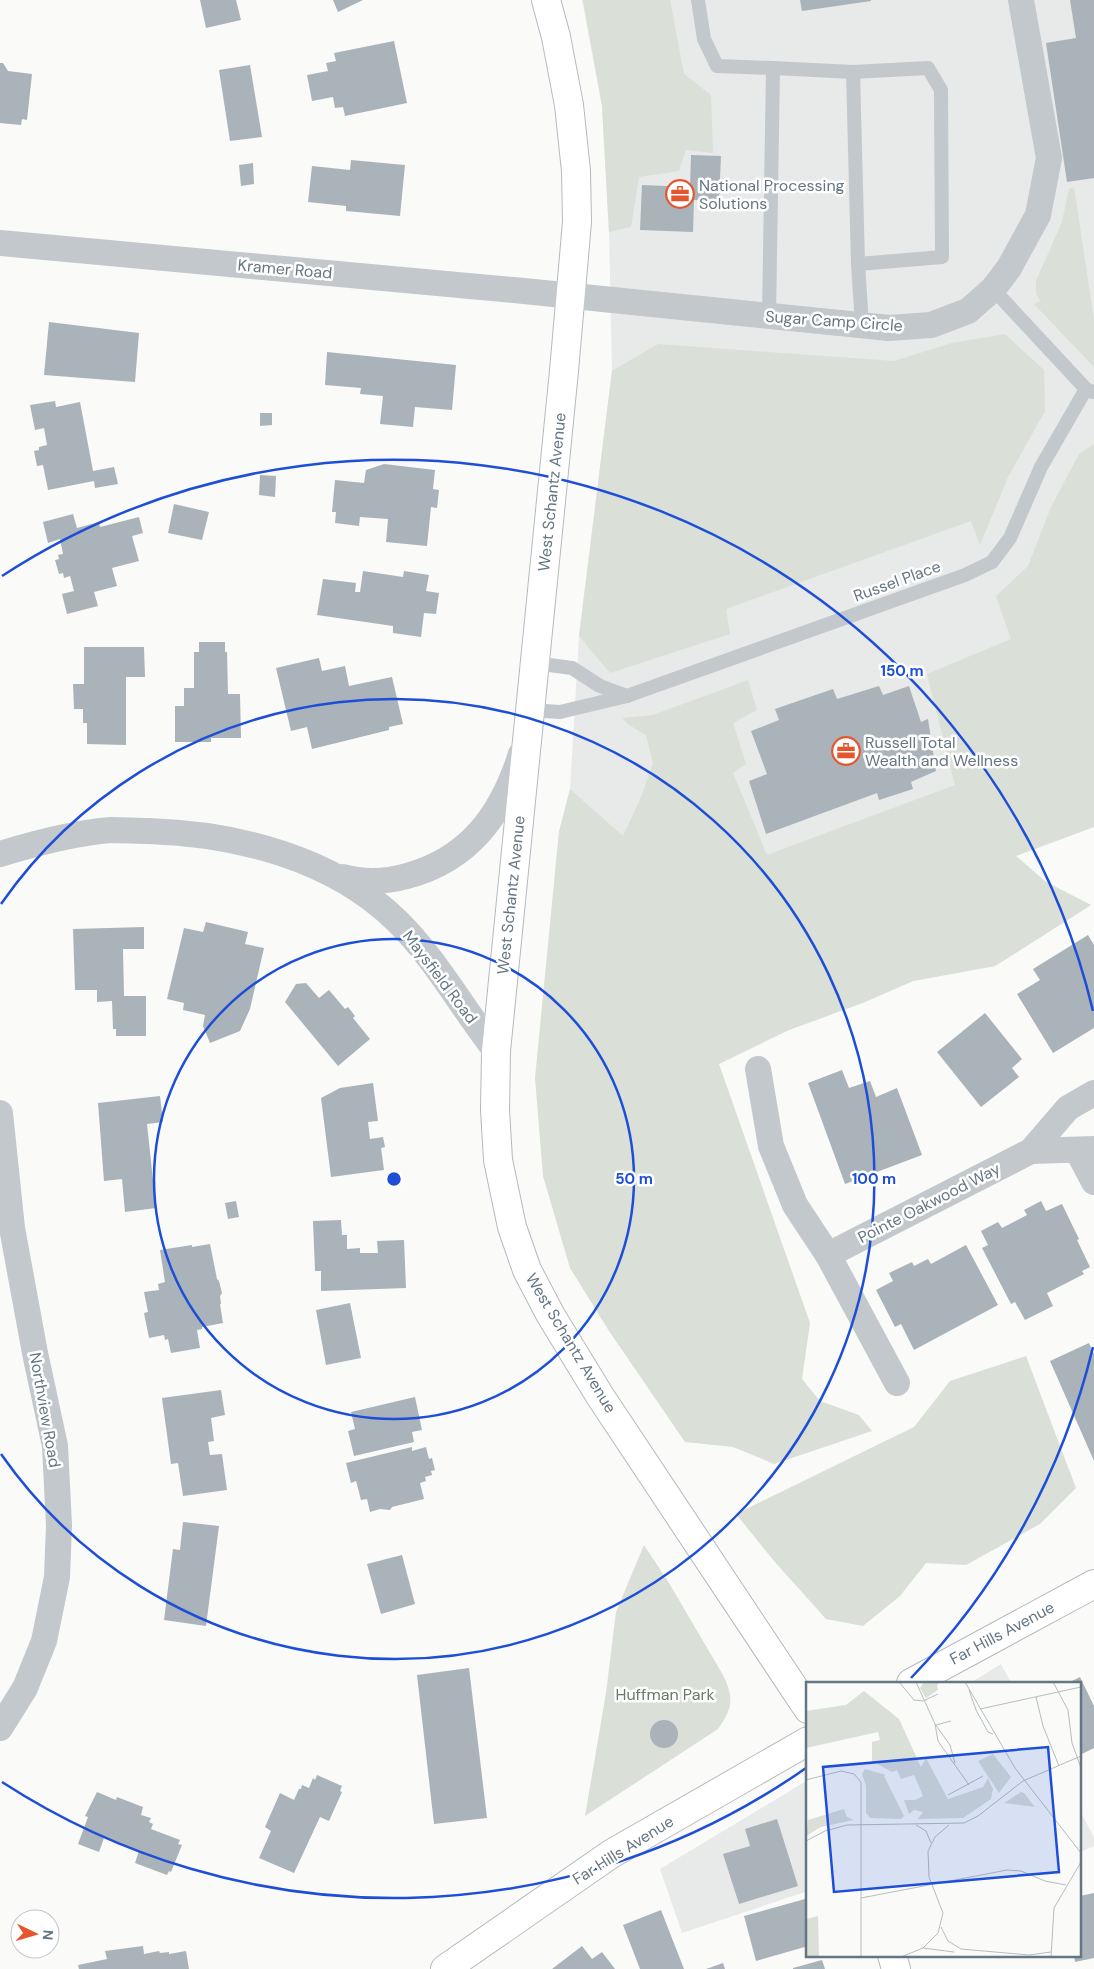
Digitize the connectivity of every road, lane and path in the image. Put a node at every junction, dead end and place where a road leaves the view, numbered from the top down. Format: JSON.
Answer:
{"nodes":[{"id":1,"x":546,"y":0,"type":"edge"},
{"id":2,"x":698,"y":0,"type":"edge"},
{"id":3,"x":1021,"y":0,"type":"edge"},
{"id":4,"x":773,"y":68,"type":"junction"},
{"id":5,"x":853,"y":72,"type":"junction"},
{"id":6,"x":0,"y":243,"type":"edge"},
{"id":7,"x":858,"y":264,"type":"junction"},
{"id":8,"x":993,"y":289,"type":"junction"},
{"id":9,"x":570,"y":296,"type":"junction"},
{"id":10,"x":769,"y":317,"type":"junction"},
{"id":11,"x":862,"y":325,"type":"junction"},
{"id":12,"x":1090,"y":391,"type":"edge"},
{"id":13,"x":534,"y":663,"type":"junction"},
{"id":14,"x":626,"y":696,"type":"junction"},
{"id":15,"x":528,"y":722,"type":"junction"},
{"id":16,"x":0,"y":854,"type":"edge"},
{"id":17,"x":330,"y":874,"type":"junction"},
{"id":18,"x":496,"y":1051,"type":"junction"},
{"id":19,"x":758,"y":1069,"type":"dead end"},
{"id":20,"x":1094,"y":1093,"type":"edge"},
{"id":21,"x":0,"y":1113,"type":"edge"},
{"id":22,"x":1086,"y":1149,"type":"edge"},
{"id":23,"x":1031,"y":1151,"type":"junction"},
{"id":24,"x":1094,"y":1182,"type":"edge"},
{"id":25,"x":828,"y":1255,"type":"junction"},
{"id":26,"x":897,"y":1384,"type":"dead end"},
{"id":27,"x":1094,"y":1584,"type":"edge"},
{"id":28,"x":913,"y":1682,"type":"edge"},
{"id":29,"x":806,"y":1706,"type":"edge"},
{"id":30,"x":0,"y":1728,"type":"edge"},
{"id":31,"x":806,"y":1742,"type":"edge"},
{"id":32,"x":892,"y":1956,"type":"edge"},
{"id":33,"x":445,"y":1969,"type":"edge"},
{"id":34,"x":896,"y":1969,"type":"edge"}],
"edges":[{"from":1,"to":9,"type":"main road","name":"West Schantz Avenue"},
{"from":2,"to":4,"type":"lane"},
{"from":3,"to":8,"type":"street","name":"Sugar Camp Circle"},
{"from":4,"to":5,"type":"lane"},
{"from":4,"to":10,"type":"lane"},
{"from":5,"to":7,"type":"lane"},
{"from":5,"to":7,"type":"lane"},
{"from":6,"to":9,"type":"street","name":"Kramer Road"},
{"from":7,"to":11,"type":"lane"},
{"from":8,"to":11,"type":"street","name":"Sugar Camp Circle"},
{"from":8,"to":12,"type":"lane"},
{"from":9,"to":10,"type":"street","name":"Sugar Camp Circle"},
{"from":9,"to":13,"type":"main road","name":"West Schantz Avenue"},
{"from":10,"to":11,"type":"street","name":"Sugar Camp Circle"},
{"from":12,"to":14,"type":"lane","name":"Russel Place"},
{"from":13,"to":14,"type":"lane"},
{"from":13,"to":15,"type":"main road","name":"West Schantz Avenue"},
{"from":14,"to":15,"type":"lane","name":"Russel Place"},
{"from":15,"to":17,"type":"street","name":"Maysfield Road"},
{"from":15,"to":18,"type":"main road","name":"West Schantz Avenue"},
{"from":16,"to":17,"type":"street","name":"Maysfield Road"},
{"from":17,"to":18,"type":"street","name":"Maysfield Road"},
{"from":18,"to":29,"type":"main road","name":"West Schantz Avenue"},
{"from":19,"to":25,"type":"street"},
{"from":20,"to":23,"type":"street","name":"Pointe Oakwood Way"},
{"from":21,"to":30,"type":"street","name":"Northview Road"},
{"from":22,"to":23,"type":"street","name":"Pointe Oakwood Way"},
{"from":22,"to":24,"type":"street"},
{"from":23,"to":25,"type":"street","name":"Pointe Oakwood Way"},
{"from":25,"to":26,"type":"street"},
{"from":27,"to":28,"type":"main road","name":"Far Hills Avenue"},
{"from":31,"to":33,"type":"main road","name":"Far Hills Avenue"},
{"from":32,"to":34,"type":"main road"}]}
